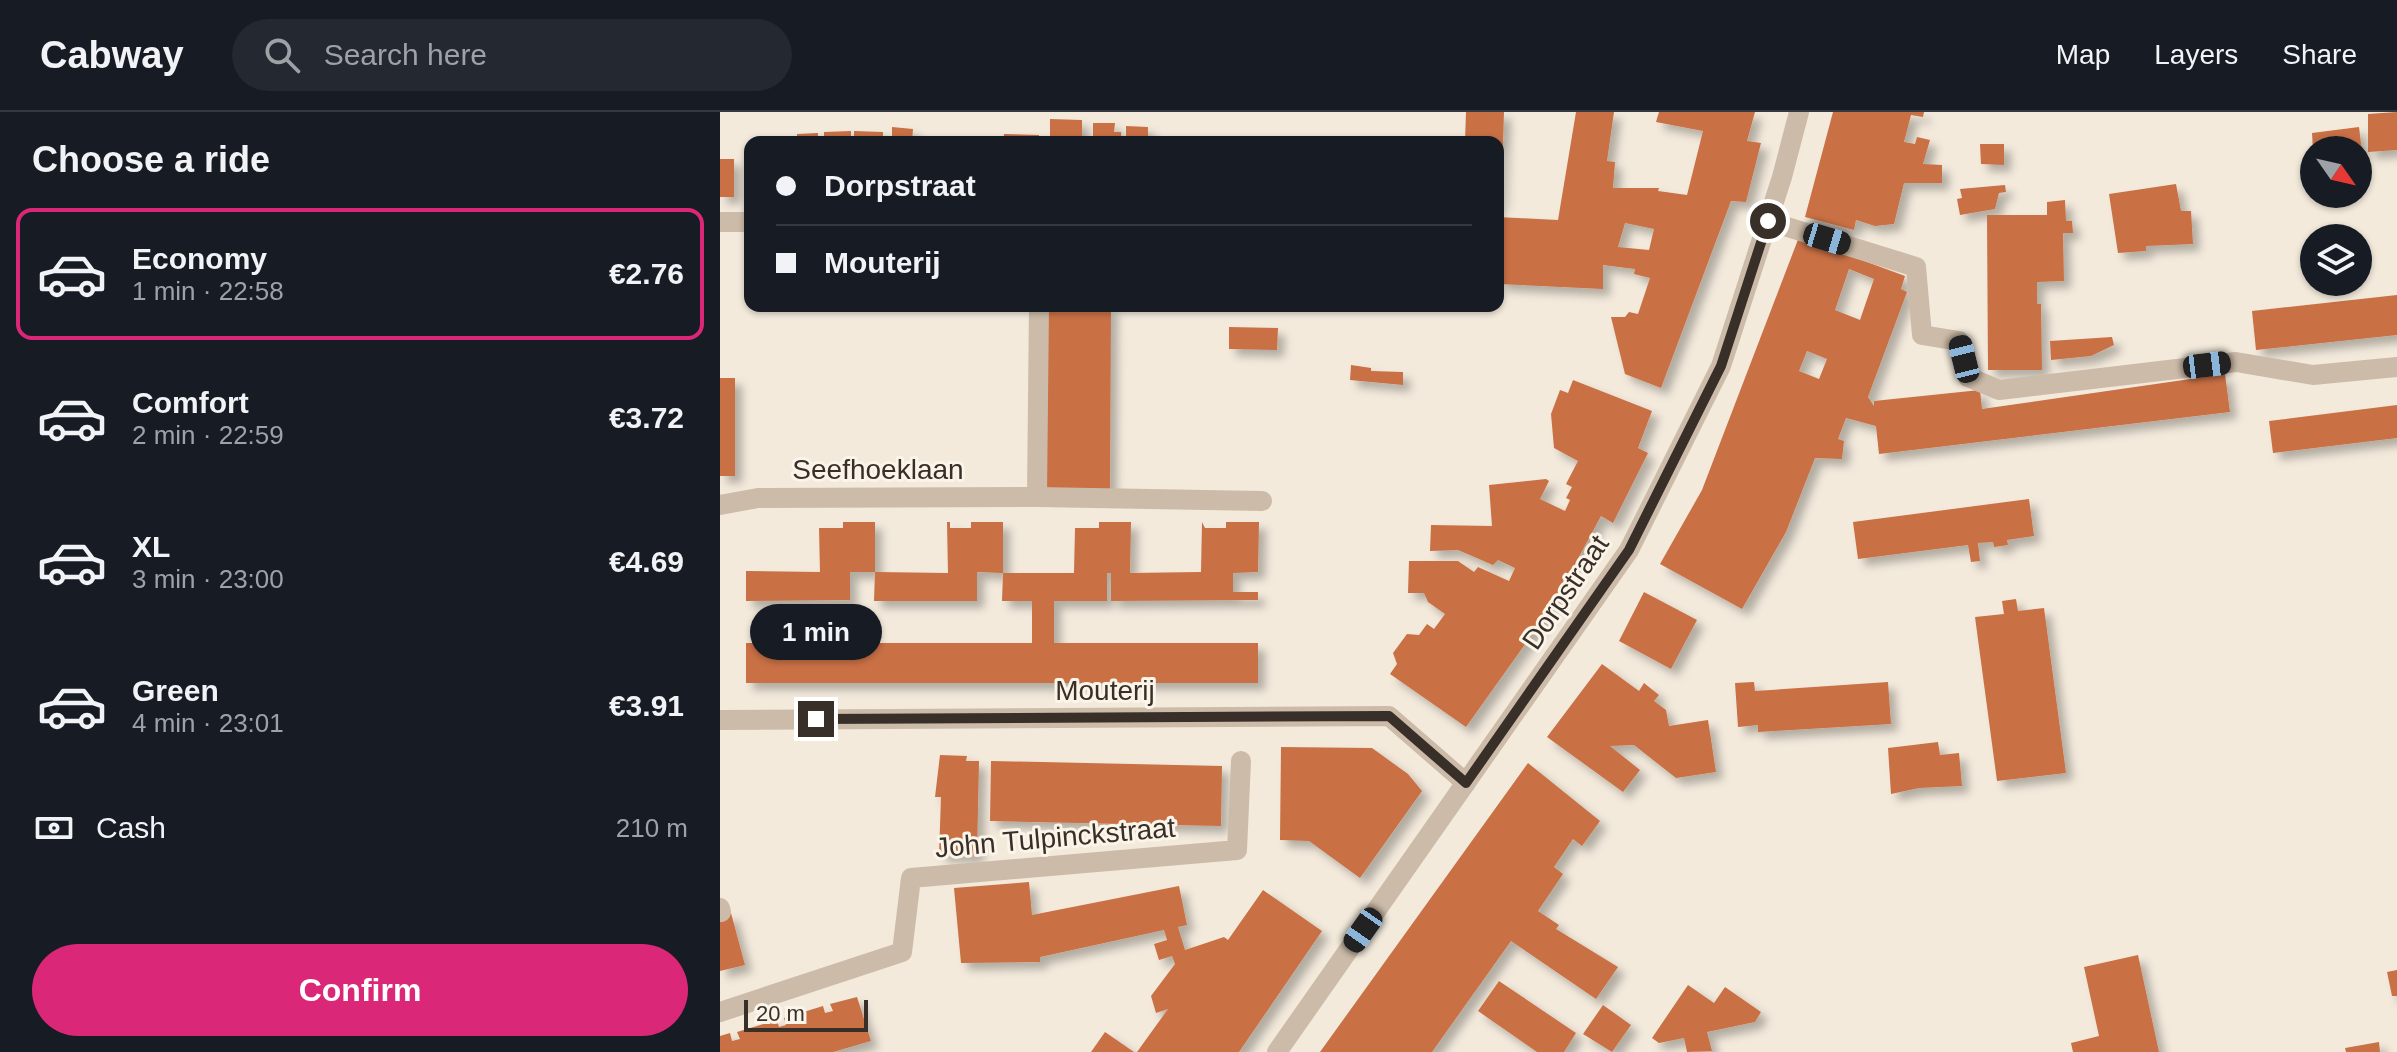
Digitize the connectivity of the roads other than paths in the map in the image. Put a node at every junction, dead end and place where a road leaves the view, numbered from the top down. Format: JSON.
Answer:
{"nodes":[{"id":1,"x":1799,"y":112,"type":"edge"},
{"id":2,"x":1768,"y":221,"type":"junction"},
{"id":3,"x":720,"y":222,"type":"edge"},
{"id":4,"x":744,"y":222,"type":"edge"},
{"id":5,"x":1039,"y":312,"type":"edge"},
{"id":6,"x":2397,"y":367,"type":"edge"},
{"id":7,"x":1037,"y":497,"type":"junction"},
{"id":8,"x":1262,"y":501,"type":"dead end"},
{"id":9,"x":720,"y":505,"type":"edge"},
{"id":10,"x":720,"y":720,"type":"edge"},
{"id":11,"x":1241,"y":761,"type":"dead end"},
{"id":12,"x":1466,"y":783,"type":"junction"},
{"id":13,"x":720,"y":1012,"type":"edge"},
{"id":14,"x":1277,"y":1052,"type":"edge"}],
"edges":[{"from":1,"to":2,"type":"street","name":"Dorpstraat"},
{"from":2,"to":6,"type":"street"},
{"from":2,"to":12,"type":"street","name":"Dorpstraat"},
{"from":3,"to":4,"type":"street"},
{"from":5,"to":7,"type":"street"},
{"from":7,"to":8,"type":"street","name":"Seefhoeklaan"},
{"from":7,"to":9,"type":"street","name":"Seefhoeklaan"},
{"from":10,"to":12,"type":"street","name":"Mouterij"},
{"from":11,"to":13,"type":"street","name":"John Tulpinckstraat"},
{"from":12,"to":14,"type":"street","name":"Dorpstraat"}]}
